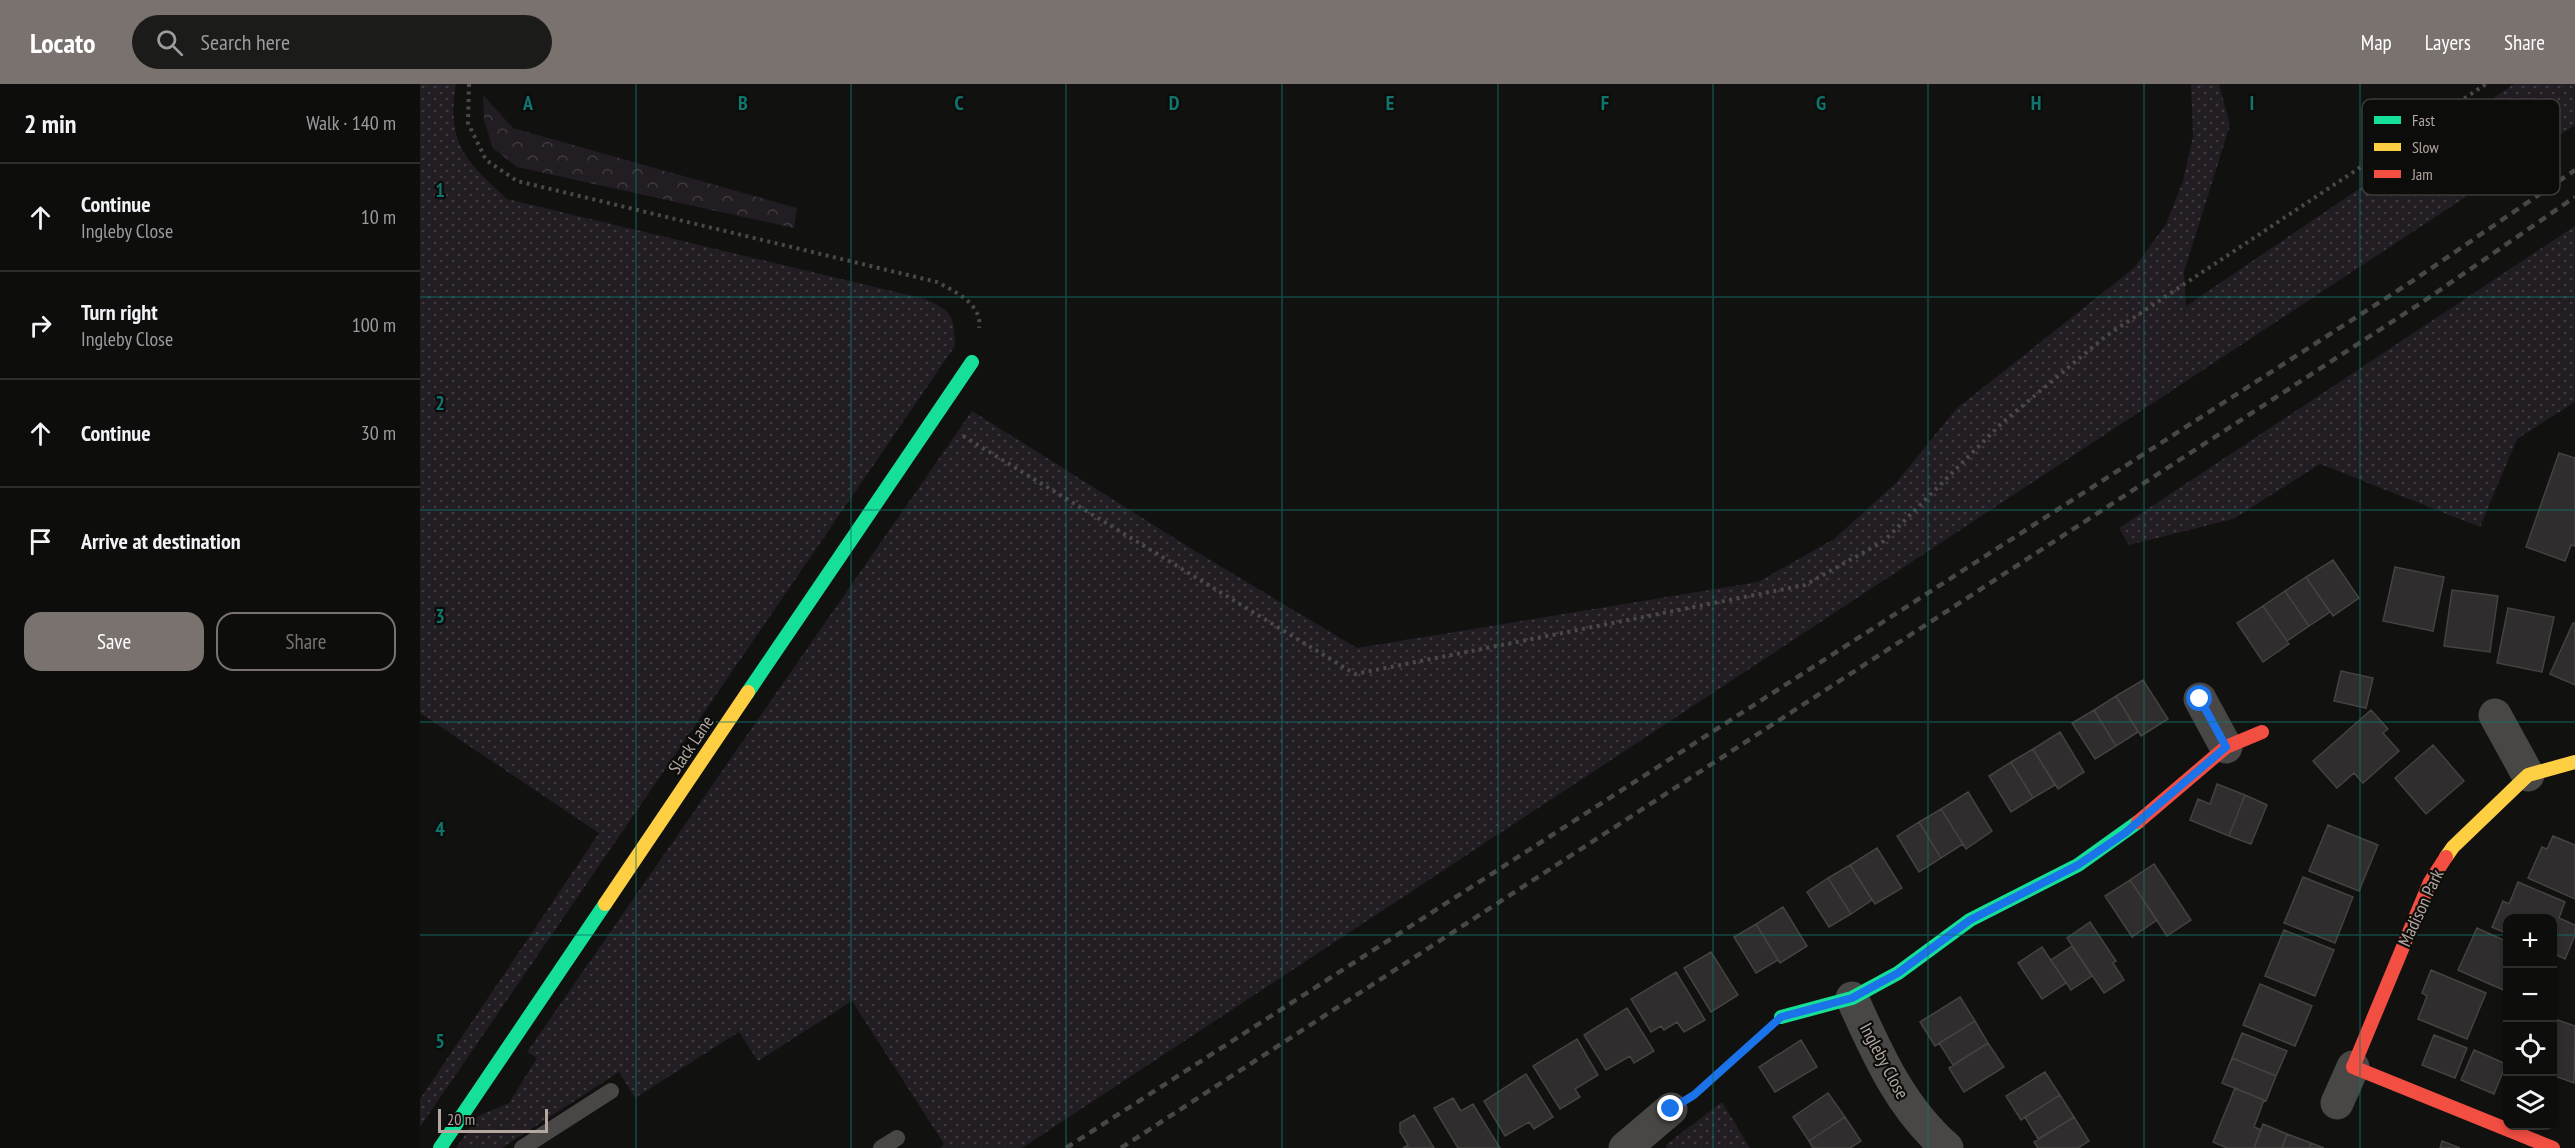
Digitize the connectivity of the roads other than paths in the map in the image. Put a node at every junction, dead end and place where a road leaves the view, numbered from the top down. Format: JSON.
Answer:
{"nodes":[{"id":1,"x":972,"y":362,"type":"road end"},
{"id":2,"x":2200,"y":699,"type":"dead end"},
{"id":3,"x":2495,"y":715,"type":"dead end"},
{"id":4,"x":2262,"y":732,"type":"dead end"},
{"id":5,"x":2226,"y":747,"type":"junction"},
{"id":6,"x":2575,"y":762,"type":"edge"},
{"id":7,"x":2528,"y":775,"type":"junction"},
{"id":8,"x":1852,"y":998,"type":"junction"},
{"id":9,"x":1781,"y":1017,"type":"road end"},
{"id":10,"x":2352,"y":1067,"type":"junction"},
{"id":11,"x":611,"y":1091,"type":"dead end"},
{"id":12,"x":2337,"y":1103,"type":"dead end"},
{"id":13,"x":1671,"y":1109,"type":"road end"},
{"id":14,"x":897,"y":1138,"type":"dead end"},
{"id":15,"x":440,"y":1148,"type":"edge"},
{"id":16,"x":522,"y":1148,"type":"edge"},
{"id":17,"x":881,"y":1148,"type":"edge"},
{"id":18,"x":1624,"y":1148,"type":"edge"},
{"id":19,"x":1947,"y":1148,"type":"edge"},
{"id":20,"x":2553,"y":1148,"type":"edge"}],
"edges":[{"from":1,"to":15,"type":"street","name":"Slack Lane"},
{"from":2,"to":5,"type":"street"},
{"from":3,"to":7,"type":"street"},
{"from":4,"to":5,"type":"street"},
{"from":5,"to":8,"type":"street"},
{"from":6,"to":7,"type":"street","name":"Madison Park"},
{"from":7,"to":10,"type":"street","name":"Madison Park"},
{"from":8,"to":9,"type":"street"},
{"from":8,"to":19,"type":"street","name":"Ingleby Close"},
{"from":10,"to":12,"type":"street","name":"Madison Park"},
{"from":10,"to":20,"type":"street"},
{"from":11,"to":16,"type":"lane"},
{"from":13,"to":18,"type":"street"},
{"from":14,"to":17,"type":"lane"}]}
